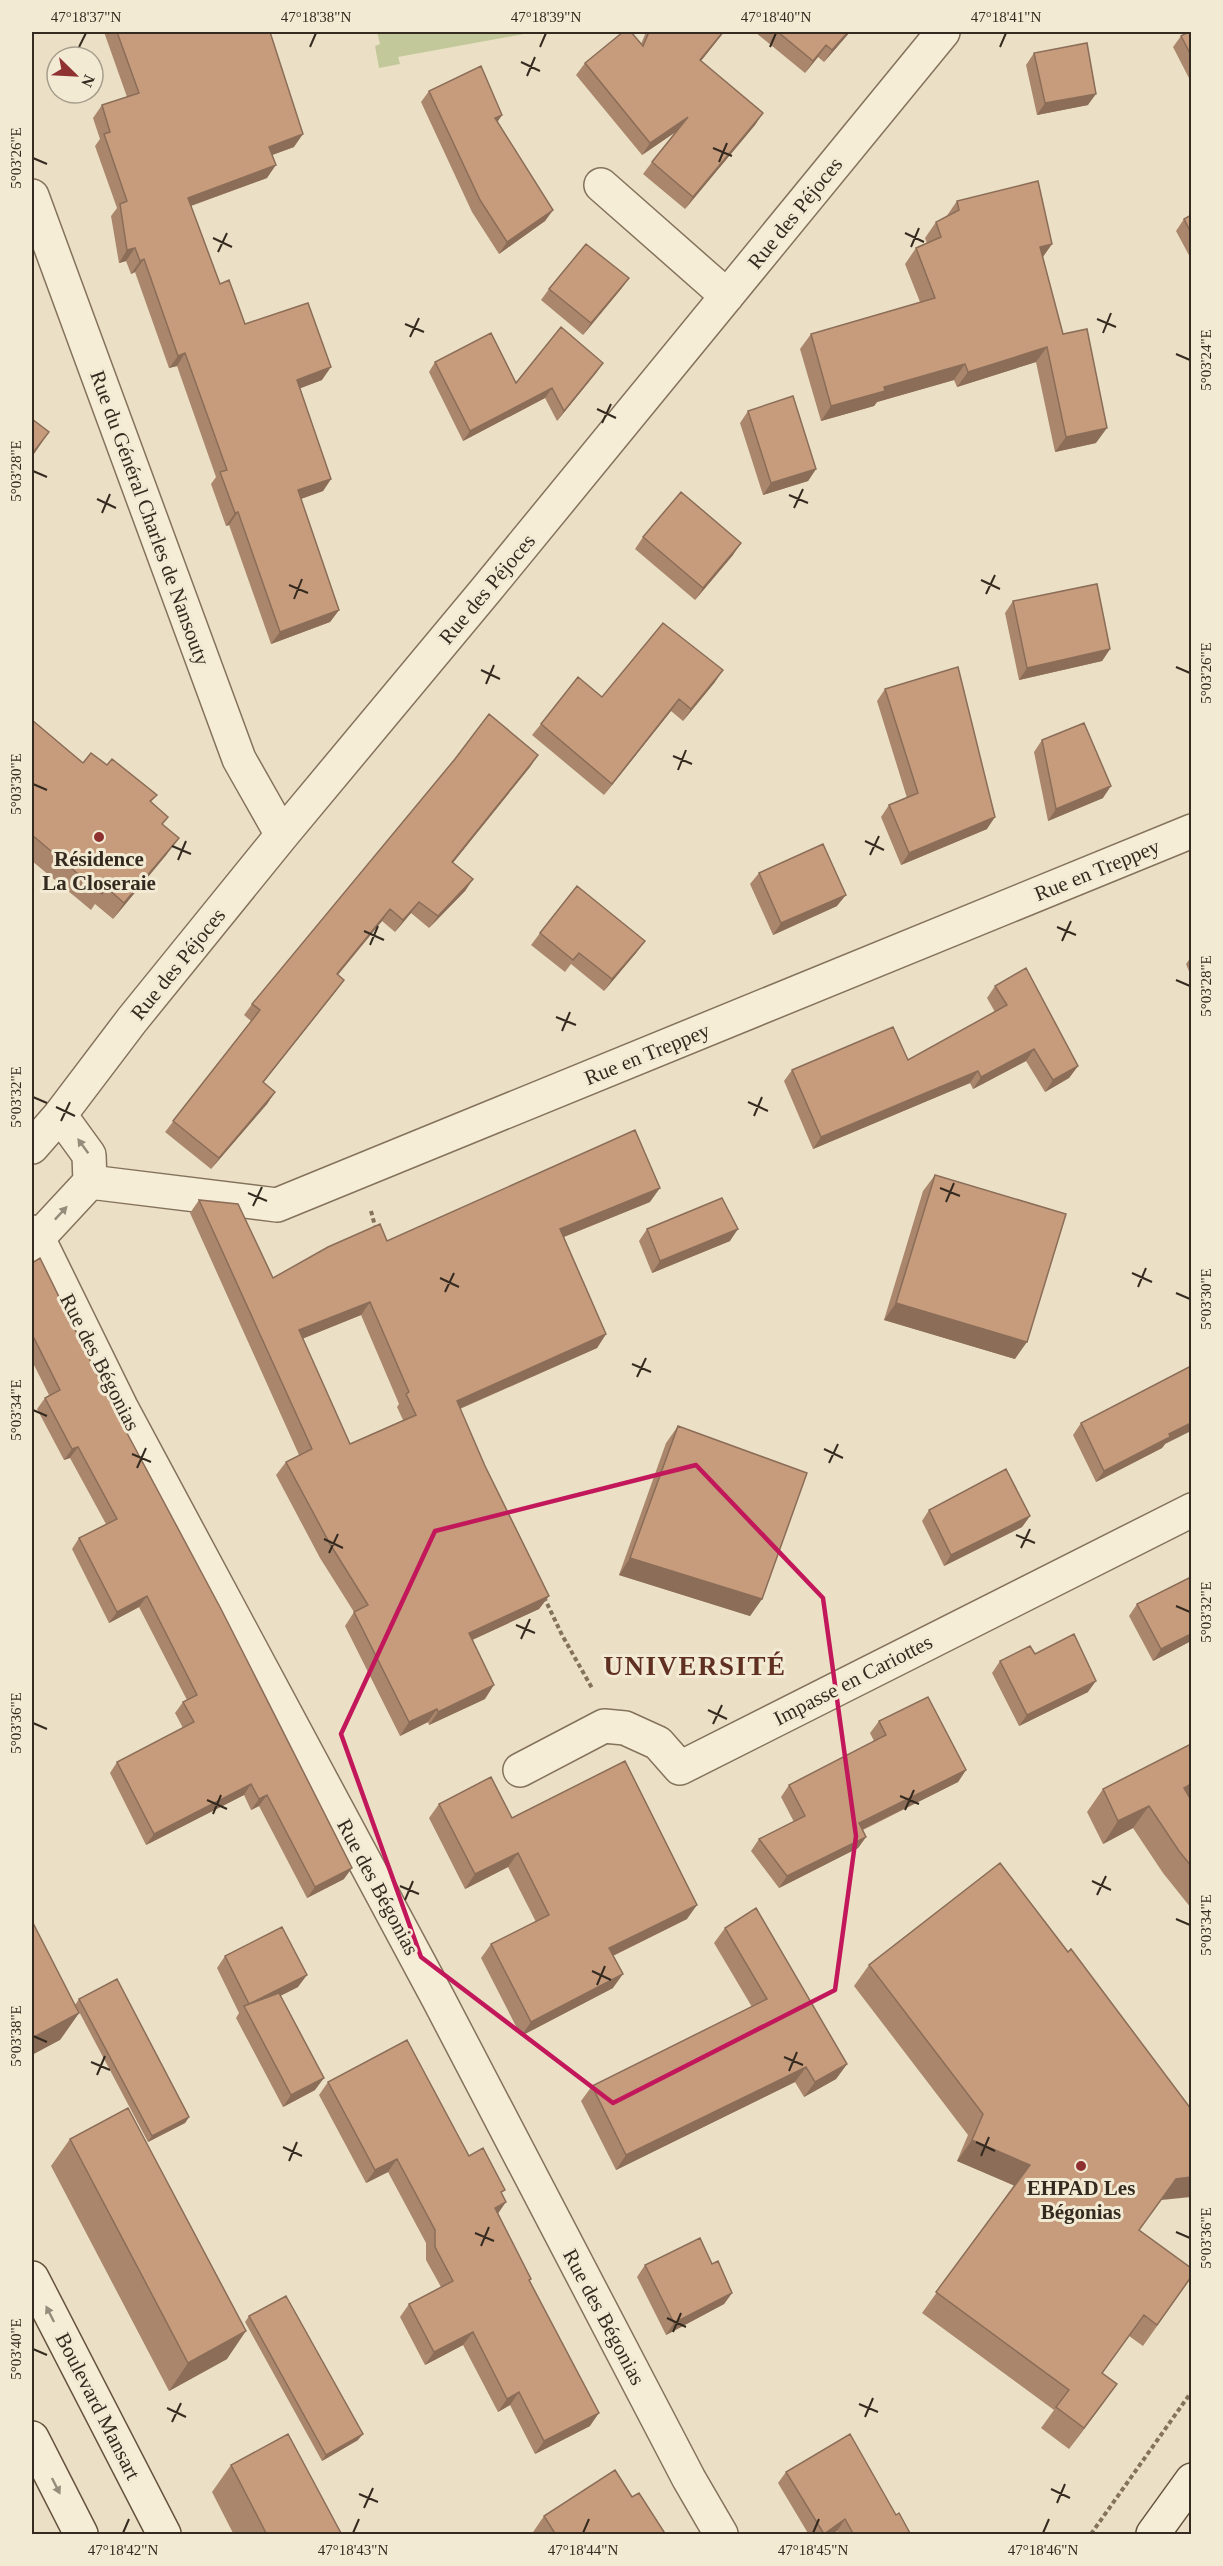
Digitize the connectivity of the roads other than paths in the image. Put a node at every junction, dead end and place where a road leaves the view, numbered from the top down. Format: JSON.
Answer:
{"nodes":[{"id":1,"x":943,"y":32,"type":"edge"},
{"id":2,"x":601,"y":185,"type":"dead end"},
{"id":3,"x":32,"y":196,"type":"edge"},
{"id":4,"x":727,"y":296,"type":"junction"},
{"id":5,"x":1191,"y":831,"type":"edge"},
{"id":6,"x":282,"y":835,"type":"junction"},
{"id":7,"x":60,"y":1115,"type":"junction"},
{"id":8,"x":32,"y":1147,"type":"edge"},
{"id":9,"x":90,"y":1182,"type":"junction"},
{"id":10,"x":35,"y":1235,"type":"edge"},
{"id":11,"x":1191,"y":1510,"type":"edge"},
{"id":12,"x":520,"y":1770,"type":"dead end"},
{"id":13,"x":32,"y":2278,"type":"edge"},
{"id":14,"x":32,"y":2438,"type":"edge"},
{"id":15,"x":1191,"y":2480,"type":"edge"},
{"id":16,"x":81,"y":2535,"type":"edge"},
{"id":17,"x":164,"y":2535,"type":"edge"},
{"id":18,"x":721,"y":2535,"type":"edge"},
{"id":19,"x":1153,"y":2535,"type":"edge"}],
"edges":[{"from":1,"to":4,"type":"street","name":"Rue des Péjoces"},
{"from":2,"to":4,"type":"street"},
{"from":3,"to":6,"type":"street","name":"Rue du Général Charles de Nansouty"},
{"from":4,"to":6,"type":"street","name":"Rue des Péjoces"},
{"from":5,"to":9,"type":"street","name":"Rue en Treppey"},
{"from":6,"to":7,"type":"street","name":"Rue des Péjoces"},
{"from":7,"to":8,"type":"street","name":"Rue des Péjoces"},
{"from":9,"to":7,"type":"street","one_way":true},
{"from":10,"to":9,"type":"street","one_way":true},
{"from":10,"to":18,"type":"street","name":"Rue des Bégonias"},
{"from":11,"to":12,"type":"street","name":"Impasse en Cariottes"},
{"from":17,"to":13,"type":"street","name":"Boulevard Mansart","one_way":true},
{"from":14,"to":16,"type":"street","one_way":true},
{"from":15,"to":19,"type":"street"}]}
